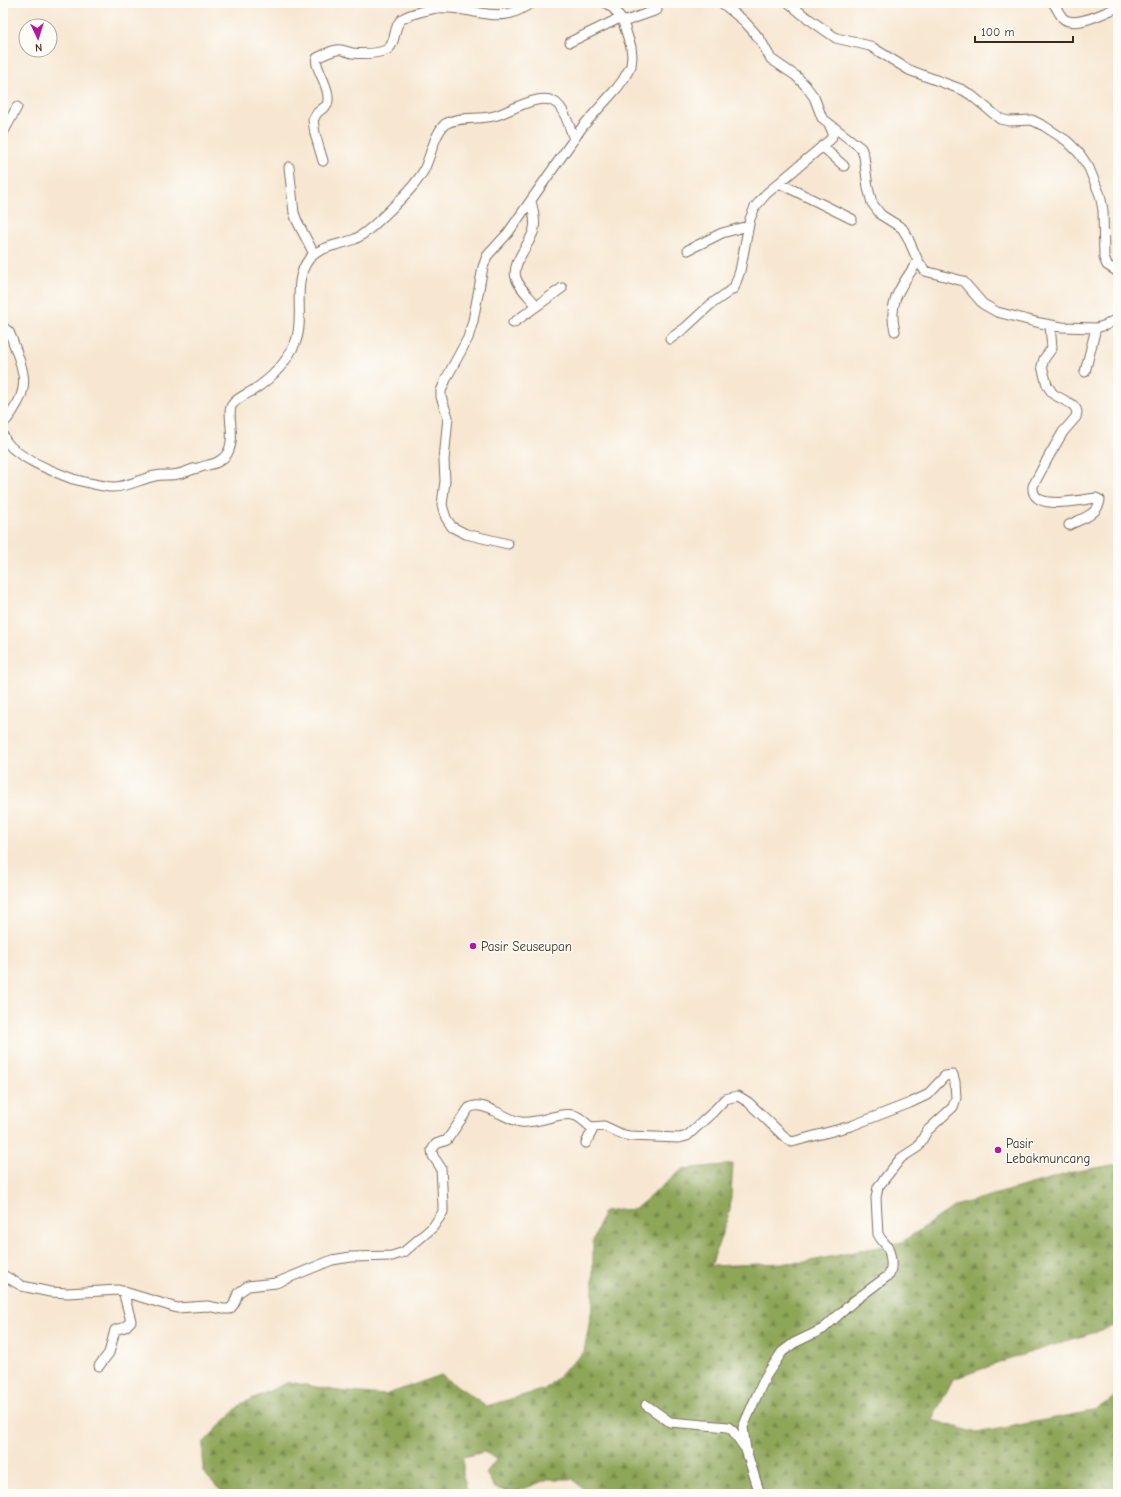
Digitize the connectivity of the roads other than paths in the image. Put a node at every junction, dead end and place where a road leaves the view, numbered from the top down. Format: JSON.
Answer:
{"nodes":[{"id":1,"x":532,"y":3,"type":"edge"},
{"id":2,"x":606,"y":3,"type":"edge"},
{"id":3,"x":722,"y":3,"type":"edge"},
{"id":4,"x":790,"y":3,"type":"edge"},
{"id":5,"x":1053,"y":3,"type":"edge"},
{"id":6,"x":1118,"y":7,"type":"edge"},
{"id":7,"x":657,"y":10,"type":"dead end"},
{"id":8,"x":622,"y":20,"type":"junction"},
{"id":9,"x":570,"y":42,"type":"dead end"},
{"id":10,"x":17,"y":107,"type":"dead end"},
{"id":11,"x":829,"y":124,"type":"junction"},
{"id":12,"x":3,"y":133,"type":"edge"},
{"id":13,"x":574,"y":139,"type":"junction"},
{"id":14,"x":822,"y":146,"type":"junction"},
{"id":15,"x":323,"y":161,"type":"dead end"},
{"id":16,"x":844,"y":166,"type":"dead end"},
{"id":17,"x":289,"y":167,"type":"dead end"},
{"id":18,"x":779,"y":183,"type":"junction"},
{"id":19,"x":531,"y":202,"type":"junction"},
{"id":20,"x":852,"y":219,"type":"dead end"},
{"id":21,"x":748,"y":226,"type":"junction"},
{"id":22,"x":688,"y":250,"type":"dead end"},
{"id":23,"x":314,"y":254,"type":"junction"},
{"id":24,"x":918,"y":261,"type":"junction"},
{"id":25,"x":1118,"y":272,"type":"edge"},
{"id":26,"x":562,"y":288,"type":"dead end"},
{"id":27,"x":536,"y":305,"type":"junction"},
{"id":28,"x":1118,"y":318,"type":"edge"},
{"id":29,"x":513,"y":323,"type":"dead end"},
{"id":30,"x":1050,"y":325,"type":"junction"},
{"id":31,"x":3,"y":327,"type":"edge"},
{"id":32,"x":1096,"y":328,"type":"junction"},
{"id":33,"x":895,"y":331,"type":"dead end"},
{"id":34,"x":670,"y":339,"type":"dead end"},
{"id":35,"x":1085,"y":372,"type":"dead end"},
{"id":36,"x":3,"y":424,"type":"edge"},
{"id":37,"x":3,"y":435,"type":"edge"},
{"id":38,"x":1069,"y":525,"type":"dead end"},
{"id":39,"x":508,"y":544,"type":"dead end"},
{"id":40,"x":594,"y":1128,"type":"junction"},
{"id":41,"x":586,"y":1143,"type":"dead end"},
{"id":42,"x":3,"y":1275,"type":"edge"},
{"id":43,"x":123,"y":1291,"type":"junction"},
{"id":44,"x":99,"y":1366,"type":"dead end"},
{"id":45,"x":646,"y":1405,"type":"dead end"},
{"id":46,"x":746,"y":1450,"type":"junction"},
{"id":47,"x":760,"y":1494,"type":"edge"}],
"edges":[{"from":1,"to":15,"type":"street"},
{"from":2,"to":8,"type":"street"},
{"from":3,"to":11,"type":"street"},
{"from":4,"to":25,"type":"street"},
{"from":5,"to":6,"type":"street"},
{"from":7,"to":8,"type":"street"},
{"from":8,"to":9,"type":"street"},
{"from":8,"to":13,"type":"street"},
{"from":10,"to":12,"type":"street"},
{"from":11,"to":14,"type":"street"},
{"from":11,"to":24,"type":"street"},
{"from":13,"to":19,"type":"street"},
{"from":13,"to":23,"type":"street"},
{"from":14,"to":16,"type":"street"},
{"from":14,"to":18,"type":"street"},
{"from":17,"to":23,"type":"street"},
{"from":18,"to":20,"type":"street"},
{"from":18,"to":21,"type":"street"},
{"from":19,"to":27,"type":"street"},
{"from":19,"to":39,"type":"street"},
{"from":21,"to":22,"type":"street"},
{"from":21,"to":34,"type":"street"},
{"from":23,"to":37,"type":"street"},
{"from":24,"to":30,"type":"street"},
{"from":24,"to":33,"type":"street"},
{"from":26,"to":27,"type":"street"},
{"from":27,"to":29,"type":"street"},
{"from":28,"to":32,"type":"street"},
{"from":30,"to":32,"type":"street"},
{"from":30,"to":38,"type":"street"},
{"from":31,"to":36,"type":"street"},
{"from":32,"to":35,"type":"street"},
{"from":40,"to":41,"type":"street"},
{"from":40,"to":43,"type":"street"},
{"from":40,"to":46,"type":"street"},
{"from":42,"to":43,"type":"street"},
{"from":43,"to":44,"type":"street"},
{"from":45,"to":46,"type":"street"},
{"from":46,"to":47,"type":"street"}]}
